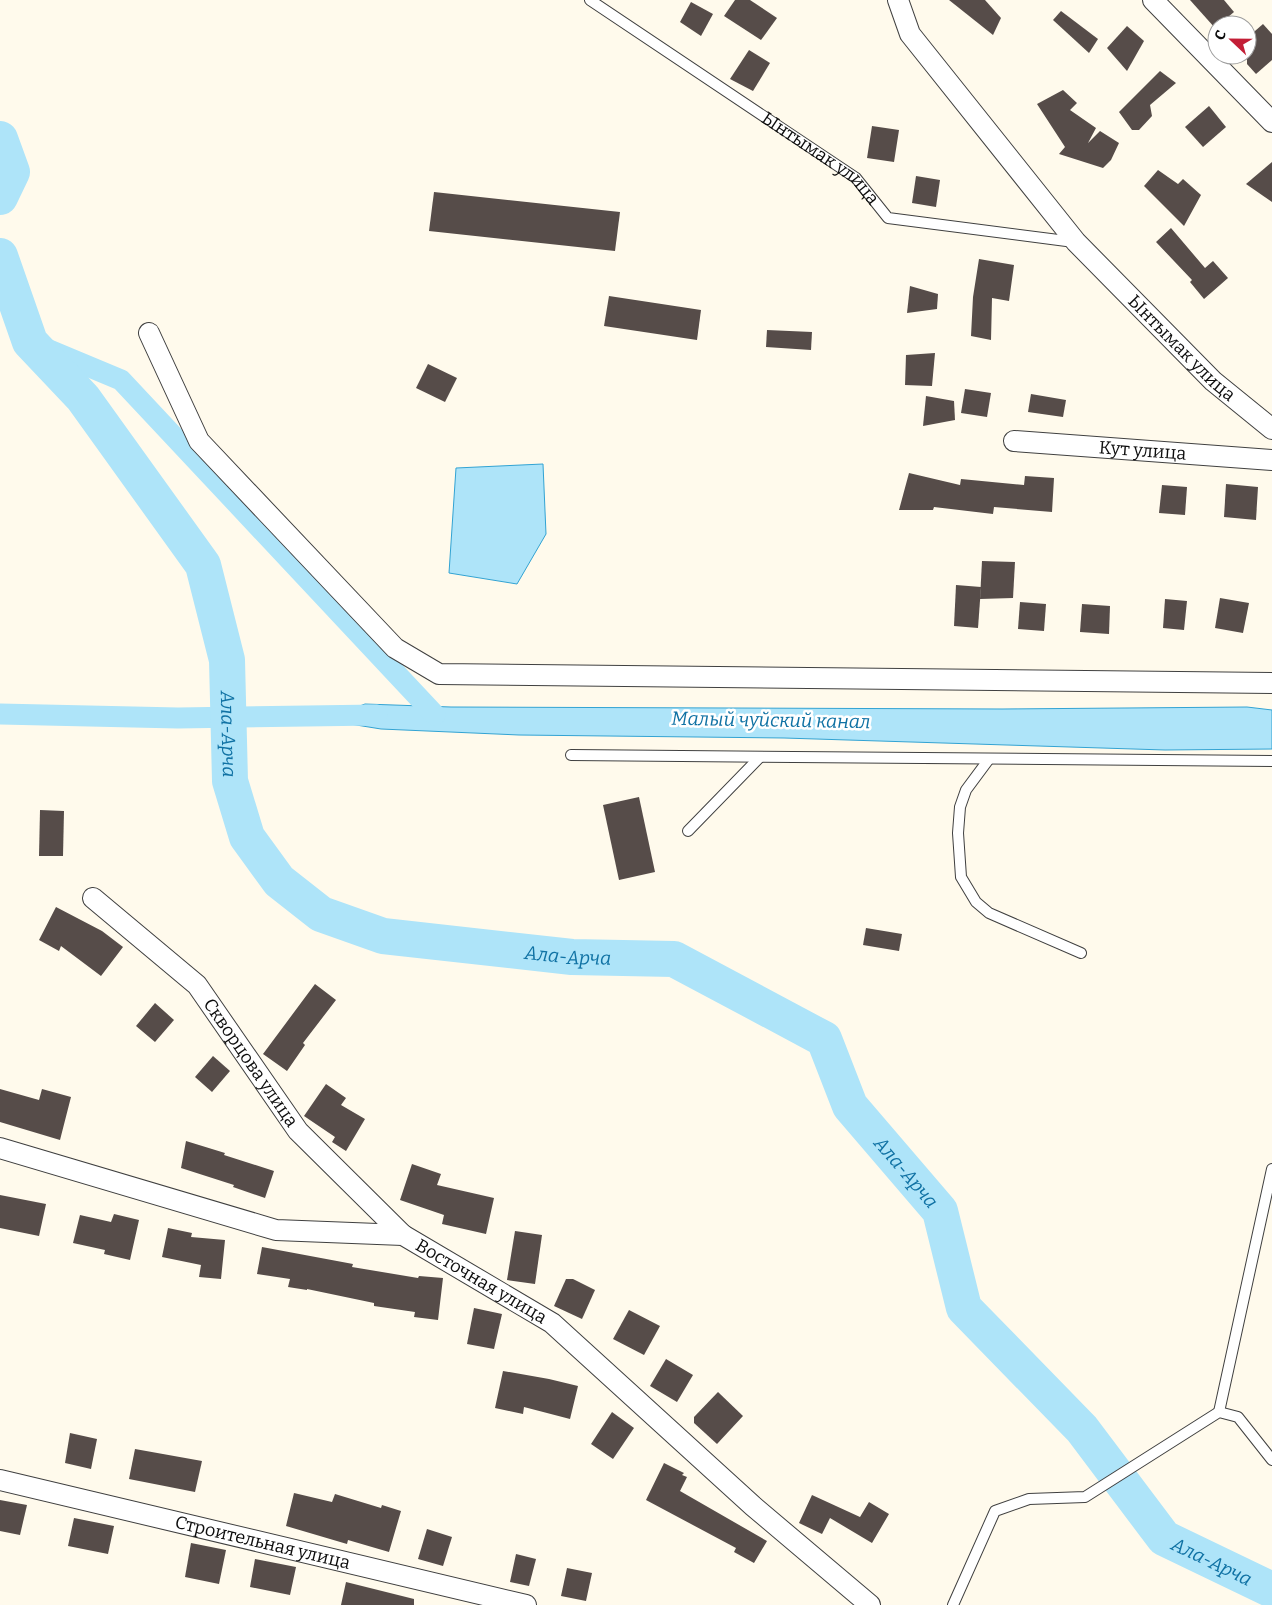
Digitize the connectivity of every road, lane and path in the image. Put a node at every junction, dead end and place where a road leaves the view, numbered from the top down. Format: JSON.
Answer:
{"nodes":[{"id":1,"x":590,"y":0,"type":"edge"},
{"id":2,"x":898,"y":0,"type":"edge"},
{"id":3,"x":1153,"y":0,"type":"edge"},
{"id":4,"x":1272,"y":122,"type":"edge"},
{"id":5,"x":1076,"y":242,"type":"junction"},
{"id":6,"x":149,"y":333,"type":"dead end"},
{"id":7,"x":1272,"y":429,"type":"edge"},
{"id":8,"x":1014,"y":441,"type":"dead end"},
{"id":9,"x":1272,"y":460,"type":"edge"},
{"id":10,"x":1272,"y":682,"type":"edge"},
{"id":11,"x":571,"y":755,"type":"dead end"},
{"id":12,"x":760,"y":757,"type":"junction"},
{"id":13,"x":989,"y":758,"type":"junction"},
{"id":14,"x":1272,"y":761,"type":"edge"},
{"id":15,"x":688,"y":831,"type":"dead end"},
{"id":16,"x":93,"y":898,"type":"dead end"},
{"id":17,"x":1081,"y":953,"type":"dead end"},
{"id":18,"x":0,"y":1148,"type":"edge"},
{"id":19,"x":1272,"y":1169,"type":"edge"},
{"id":20,"x":403,"y":1235,"type":"junction"},
{"id":21,"x":1219,"y":1412,"type":"junction"},
{"id":22,"x":1272,"y":1460,"type":"edge"},
{"id":23,"x":0,"y":1480,"type":"edge"},
{"id":24,"x":868,"y":1604,"type":"edge"},
{"id":25,"x":526,"y":1605,"type":"edge"},
{"id":26,"x":953,"y":1605,"type":"edge"}],
"edges":[{"from":1,"to":5,"type":"lane","name":"Ынтымак улица"},
{"from":2,"to":5,"type":"street","name":"Ынтымак улица"},
{"from":3,"to":4,"type":"street"},
{"from":5,"to":7,"type":"street","name":"Ынтымак улица"},
{"from":6,"to":10,"type":"street"},
{"from":8,"to":9,"type":"street","name":"Кут улица"},
{"from":11,"to":12,"type":"lane"},
{"from":12,"to":13,"type":"lane"},
{"from":12,"to":15,"type":"lane"},
{"from":13,"to":14,"type":"lane"},
{"from":13,"to":17,"type":"lane"},
{"from":16,"to":20,"type":"street","name":"Скворцова улица"},
{"from":18,"to":20,"type":"street","name":"Восточная улица"},
{"from":19,"to":21,"type":"lane"},
{"from":20,"to":24,"type":"street","name":"Восточная улица"},
{"from":21,"to":22,"type":"lane"},
{"from":21,"to":26,"type":"lane"},
{"from":23,"to":25,"type":"street","name":"Строительная улица"}]}
